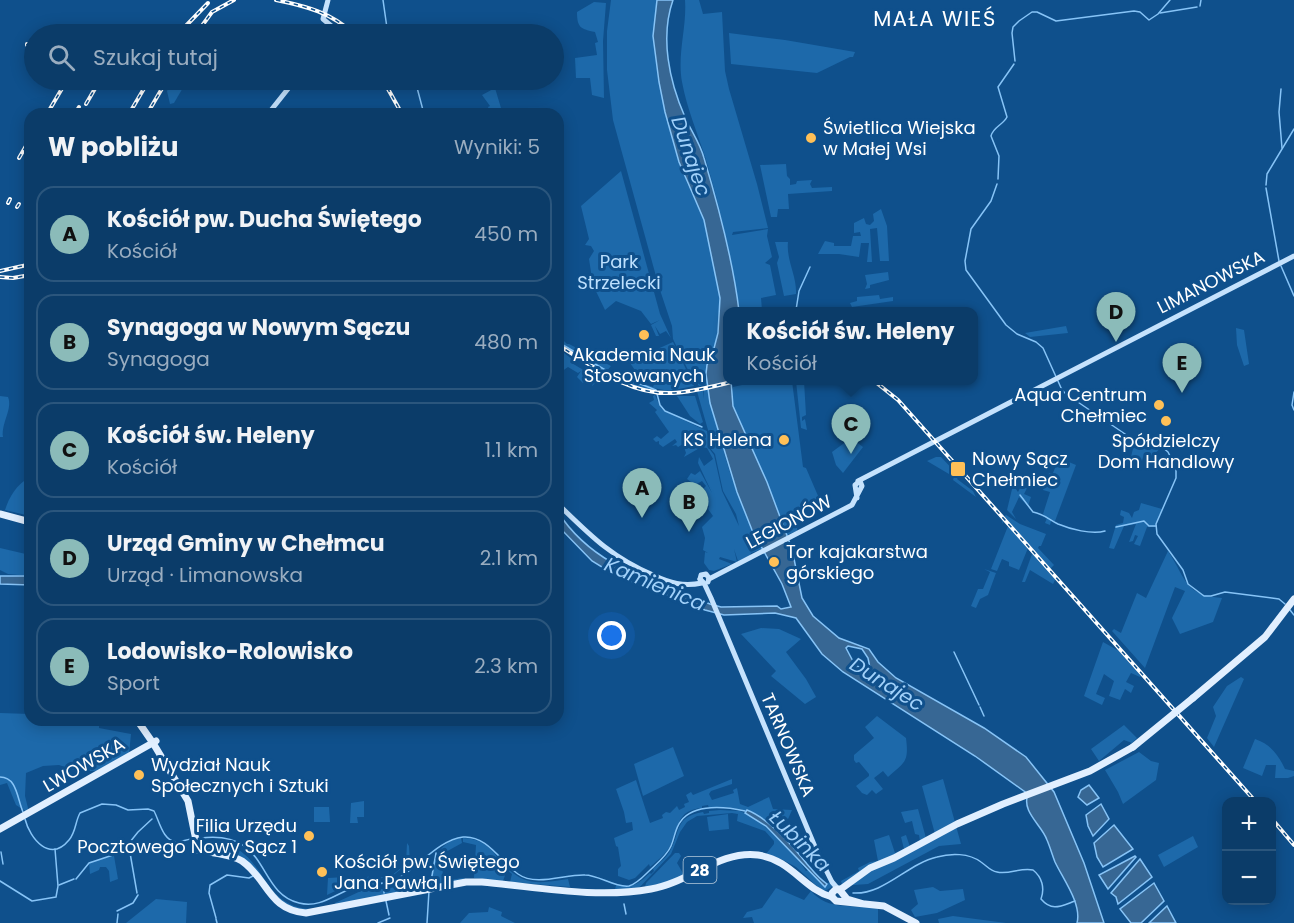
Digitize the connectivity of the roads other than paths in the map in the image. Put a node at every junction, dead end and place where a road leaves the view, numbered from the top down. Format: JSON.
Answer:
{"nodes":[{"id":1,"x":327,"y":2,"type":"edge"},
{"id":2,"x":329,"y":24,"type":"edge"},
{"id":3,"x":287,"y":90,"type":"edge"},
{"id":4,"x":273,"y":108,"type":"edge"},
{"id":5,"x":1294,"y":256,"type":"edge"},
{"id":6,"x":859,"y":485,"type":"joint"},
{"id":7,"x":564,"y":510,"type":"edge"},
{"id":8,"x":0,"y":516,"type":"edge"},
{"id":9,"x":24,"y":522,"type":"edge"},
{"id":10,"x":719,"y":574,"type":"junction"},
{"id":11,"x":705,"y":580,"type":"junction"},
{"id":12,"x":681,"y":585,"type":"junction"},
{"id":13,"x":693,"y":585,"type":"junction"},
{"id":14,"x":708,"y":591,"type":"junction"},
{"id":15,"x":1291,"y":603,"type":"edge"},
{"id":16,"x":143,"y":726,"type":"edge"},
{"id":17,"x":154,"y":742,"type":"junction"},
{"id":18,"x":0,"y":830,"type":"edge"},
{"id":19,"x":851,"y":883,"type":"junction"},
{"id":20,"x":818,"y":892,"type":"junction"},
{"id":21,"x":838,"y":893,"type":"junction"},
{"id":22,"x":860,"y":904,"type":"junction"},
{"id":23,"x":916,"y":923,"type":"edge"}],
"edges":[{"from":1,"to":2,"type":"main road"},
{"from":3,"to":4,"type":"main road"},
{"from":5,"to":6,"type":"main road","name":"LIMANOWSKA"},
{"from":6,"to":10,"type":"main road","name":"LEGIONÓW"},
{"from":7,"to":12,"type":"main road"},
{"from":8,"to":9,"type":"main road"},
{"from":10,"to":11,"type":"main road","name":"LEGIONÓW"},
{"from":10,"to":14,"type":"main road"},
{"from":11,"to":12,"type":"main road"},
{"from":11,"to":13,"type":"main road"},
{"from":11,"to":14,"type":"main road"},
{"from":12,"to":13,"type":"main road"},
{"from":13,"to":14,"type":"main road"},
{"from":14,"to":21,"type":"main road","name":"TARNOWSKA"},
{"from":15,"to":19,"type":"main road","bridge":true},
{"from":16,"to":17,"type":"main road"},
{"from":17,"to":18,"type":"main road","name":"LWOWSKA"},
{"from":17,"to":20,"type":"main road","number":"28"},
{"from":19,"to":21,"type":"main road"},
{"from":19,"to":22,"type":"main road"},
{"from":20,"to":21,"type":"main road","number":"28"},
{"from":20,"to":22,"type":"main road"},
{"from":21,"to":22,"type":"main road"},
{"from":22,"to":23,"type":"main road"}]}
